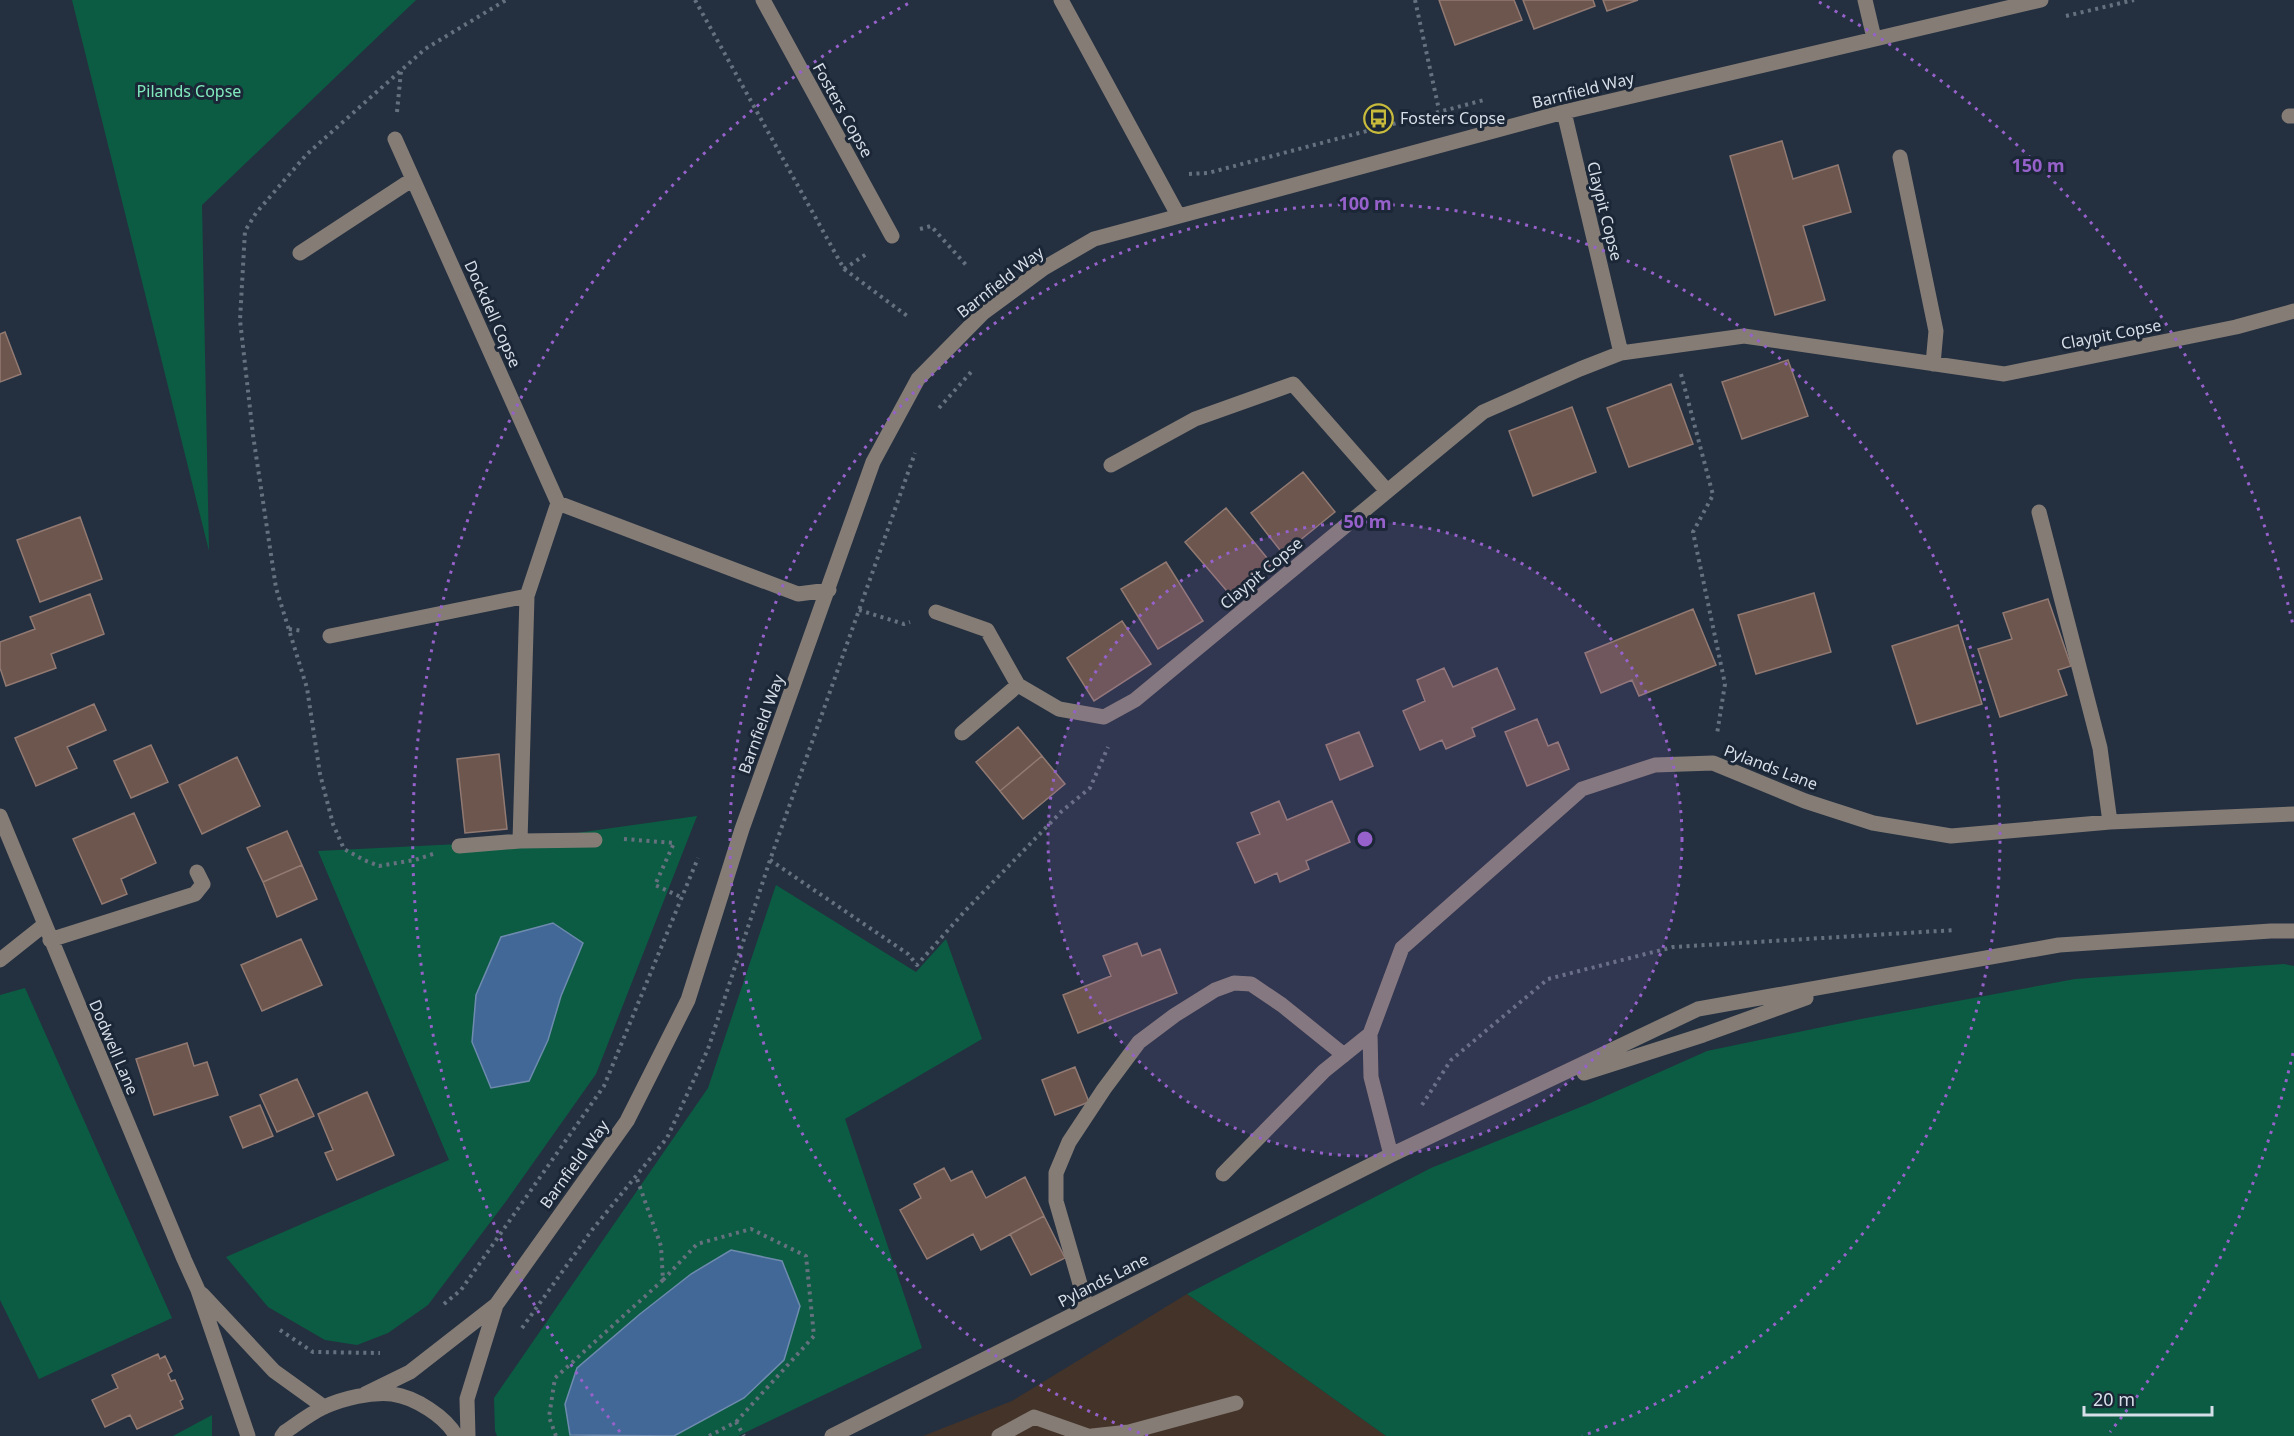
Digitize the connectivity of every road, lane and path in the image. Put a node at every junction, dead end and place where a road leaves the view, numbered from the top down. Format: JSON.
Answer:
{"nodes":[{"id":1,"x":506,"y":0,"type":"edge"},
{"id":2,"x":695,"y":0,"type":"edge"},
{"id":3,"x":763,"y":0,"type":"edge"},
{"id":4,"x":1061,"y":0,"type":"edge"},
{"id":5,"x":1415,"y":0,"type":"edge"},
{"id":6,"x":1866,"y":0,"type":"edge"},
{"id":7,"x":2041,"y":0,"type":"edge"},
{"id":8,"x":2134,"y":0,"type":"edge"},
{"id":9,"x":2065,"y":17,"type":"dead end"},
{"id":10,"x":1874,"y":38,"type":"junction"},
{"id":11,"x":401,"y":70,"type":"junction"},
{"id":12,"x":1439,"y":110,"type":"dead end"},
{"id":13,"x":1564,"y":112,"type":"junction"},
{"id":14,"x":395,"y":139,"type":"joint"},
{"id":15,"x":1900,"y":157,"type":"dead end"},
{"id":16,"x":413,"y":179,"type":"junction"},
{"id":17,"x":1178,"y":215,"type":"junction"},
{"id":18,"x":892,"y":237,"type":"joint"},
{"id":19,"x":300,"y":253,"type":"dead end"},
{"id":20,"x":967,"y":266,"type":"dead end"},
{"id":21,"x":2294,"y":311,"type":"edge"},
{"id":22,"x":910,"y":318,"type":"dead end"},
{"id":23,"x":1672,"y":344,"type":"junction"},
{"id":24,"x":1621,"y":352,"type":"junction"},
{"id":25,"x":979,"y":363,"type":"dead end"},
{"id":26,"x":1933,"y":364,"type":"junction"},
{"id":27,"x":933,"y":413,"type":"dead end"},
{"id":28,"x":918,"y":444,"type":"dead end"},
{"id":29,"x":1111,"y":465,"type":"dead end"},
{"id":30,"x":1387,"y":491,"type":"junction"},
{"id":31,"x":558,"y":503,"type":"junction"},
{"id":32,"x":2039,"y":512,"type":"dead end"},
{"id":33,"x":829,"y":590,"type":"junction"},
{"id":34,"x":527,"y":596,"type":"junction"},
{"id":35,"x":859,"y":610,"type":"junction"},
{"id":36,"x":936,"y":612,"type":"joint"},
{"id":37,"x":330,"y":636,"type":"dead end"},
{"id":38,"x":1018,"y":685,"type":"junction"},
{"id":39,"x":1104,"y":717,"type":"junction"},
{"id":40,"x":962,"y":733,"type":"dead end"},
{"id":41,"x":1713,"y":763,"type":"junction"},
{"id":42,"x":2294,"y":814,"type":"edge"},
{"id":43,"x":0,"y":816,"type":"edge"},
{"id":44,"x":2110,"y":822,"type":"junction"},
{"id":45,"x":596,"y":840,"type":"joint"},
{"id":46,"x":520,"y":841,"type":"junction"},
{"id":47,"x":459,"y":846,"type":"joint"},
{"id":48,"x":770,"y":860,"type":"junction"},
{"id":49,"x":197,"y":872,"type":"dead end"},
{"id":50,"x":684,"y":898,"type":"dead end"},
{"id":51,"x":44,"y":925,"type":"junction"},
{"id":52,"x":2294,"y":931,"type":"edge"},
{"id":53,"x":50,"y":940,"type":"junction"},
{"id":54,"x":0,"y":960,"type":"edge"},
{"id":55,"x":1844,"y":984,"type":"junction"},
{"id":56,"x":1370,"y":1034,"type":"junction"},
{"id":57,"x":1344,"y":1055,"type":"junction"},
{"id":58,"x":1535,"y":1088,"type":"junction"},
{"id":59,"x":1391,"y":1155,"type":"junction"},
{"id":60,"x":1223,"y":1174,"type":"dead end"},
{"id":61,"x":636,"y":1176,"type":"junction"},
{"id":62,"x":663,"y":1280,"type":"junction"},
{"id":63,"x":198,"y":1290,"type":"junction"},
{"id":64,"x":496,"y":1305,"type":"junction"},
{"id":65,"x":1087,"y":1308,"type":"junction"},
{"id":66,"x":519,"y":1331,"type":"dead end"},
{"id":67,"x":365,"y":1395,"type":"junction"},
{"id":68,"x":1236,"y":1403,"type":"dead end"},
{"id":69,"x":324,"y":1407,"type":"junction"},
{"id":70,"x":736,"y":1422,"type":"junction"},
{"id":71,"x":248,"y":1436,"type":"edge"},
{"id":72,"x":282,"y":1436,"type":"edge"},
{"id":73,"x":456,"y":1436,"type":"edge"},
{"id":74,"x":468,"y":1436,"type":"edge"},
{"id":75,"x":556,"y":1436,"type":"edge"},
{"id":76,"x":709,"y":1436,"type":"edge"},
{"id":77,"x":744,"y":1436,"type":"edge"},
{"id":78,"x":832,"y":1436,"type":"edge"},
{"id":79,"x":999,"y":1436,"type":"edge"},
{"id":80,"x":1090,"y":1436,"type":"edge"}],
"edges":[{"from":1,"to":11,"type":"path"},
{"from":2,"to":22,"type":"path"},
{"from":3,"to":18,"type":"street","name":"Fosters Copse"},
{"from":4,"to":17,"type":"street"},
{"from":5,"to":12,"type":"path"},
{"from":6,"to":10,"type":"street"},
{"from":7,"to":10,"type":"street","name":"Barnfield Way"},
{"from":8,"to":9,"type":"path"},
{"from":10,"to":13,"type":"street","name":"Barnfield Way"},
{"from":11,"to":14,"type":"path"},
{"from":11,"to":47,"type":"path"},
{"from":13,"to":17,"type":"street","name":"Barnfield Way"},
{"from":13,"to":24,"type":"street","name":"Claypit Copse"},
{"from":14,"to":16,"type":"street","name":"Dockdell Copse"},
{"from":15,"to":26,"type":"street"},
{"from":16,"to":19,"type":"street"},
{"from":16,"to":31,"type":"street","name":"Dockdell Copse"},
{"from":17,"to":33,"type":"street","name":"Barnfield Way"},
{"from":18,"to":20,"type":"path"},
{"from":21,"to":26,"type":"street","name":"Claypit Copse"},
{"from":23,"to":24,"type":"street","name":"Claypit Copse"},
{"from":23,"to":26,"type":"street","name":"Claypit Copse"},
{"from":23,"to":41,"type":"path"},
{"from":24,"to":30,"type":"street","name":"Claypit Copse"},
{"from":25,"to":27,"type":"path"},
{"from":28,"to":35,"type":"path"},
{"from":29,"to":30,"type":"street"},
{"from":30,"to":39,"type":"street","name":"Claypit Copse"},
{"from":31,"to":33,"type":"street"},
{"from":31,"to":34,"type":"street"},
{"from":32,"to":44,"type":"street"},
{"from":33,"to":64,"type":"street","name":"Barnfield Way"},
{"from":34,"to":37,"type":"street"},
{"from":34,"to":46,"type":"street"},
{"from":35,"to":36,"type":"path"},
{"from":35,"to":48,"type":"path"},
{"from":36,"to":38,"type":"street"},
{"from":38,"to":39,"type":"street"},
{"from":38,"to":40,"type":"street"},
{"from":39,"to":48,"type":"path"},
{"from":41,"to":44,"type":"street","name":"Pylands Lane"},
{"from":41,"to":56,"type":"street","name":"Pylands Lane"},
{"from":42,"to":44,"type":"street","name":"Pylands Lane"},
{"from":43,"to":51,"type":"street","name":"Dodwell Lane"},
{"from":45,"to":46,"type":"street"},
{"from":45,"to":50,"type":"path"},
{"from":46,"to":47,"type":"street"},
{"from":48,"to":61,"type":"path"},
{"from":49,"to":53,"type":"street"},
{"from":51,"to":53,"type":"street","name":"Dodwell Lane"},
{"from":51,"to":54,"type":"street"},
{"from":52,"to":55,"type":"street","name":"Pylands Lane"},
{"from":53,"to":63,"type":"street","name":"Dodwell Lane"},
{"from":55,"to":58,"type":"street"},
{"from":55,"to":58,"type":"street","name":"Pylands Lane"},
{"from":56,"to":57,"type":"street"},
{"from":56,"to":59,"type":"street","name":"Pylands Lane"},
{"from":57,"to":60,"type":"street"},
{"from":57,"to":65,"type":"street"},
{"from":58,"to":59,"type":"street","name":"Pylands Lane"},
{"from":59,"to":65,"type":"street","name":"Pylands Lane"},
{"from":61,"to":62,"type":"path"},
{"from":61,"to":66,"type":"path"},
{"from":62,"to":70,"type":"path"},
{"from":62,"to":75,"type":"path"},
{"from":63,"to":69,"type":"street","name":"Dodwell Lane"},
{"from":63,"to":71,"type":"street","name":"Dodwell Lane"},
{"from":64,"to":67,"type":"street","name":"Barnfield Way"},
{"from":64,"to":74,"type":"street","name":"Barnfield Way"},
{"from":65,"to":78,"type":"street","name":"Pylands Lane"},
{"from":67,"to":69,"type":"street"},
{"from":67,"to":73,"type":"street"},
{"from":68,"to":80,"type":"street"},
{"from":69,"to":72,"type":"street"},
{"from":70,"to":76,"type":"path"},
{"from":70,"to":77,"type":"path"},
{"from":79,"to":80,"type":"street"}]}
